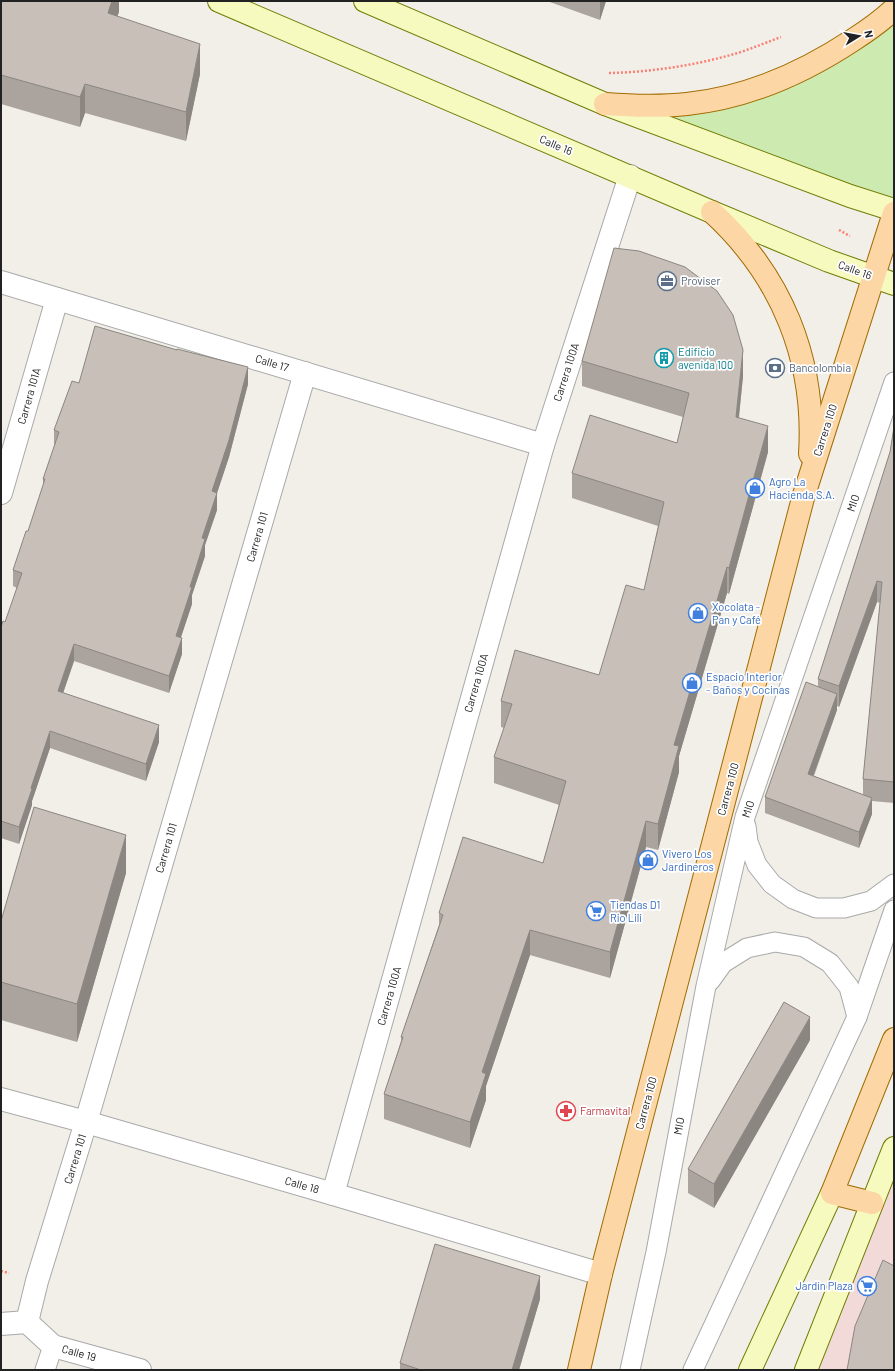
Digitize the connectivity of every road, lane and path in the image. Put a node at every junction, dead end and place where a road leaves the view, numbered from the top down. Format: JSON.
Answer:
{"nodes":[{"id":1,"x":219,"y":1,"type":"edge"},
{"id":2,"x":365,"y":1,"type":"edge"},
{"id":3,"x":894,"y":9,"type":"edge"},
{"id":4,"x":781,"y":37,"type":"dead end"},
{"id":5,"x":604,"y":73,"type":"dead end"},
{"id":6,"x":605,"y":104,"type":"junction"},
{"id":7,"x":630,"y":176,"type":"junction"},
{"id":8,"x":894,"y":210,"type":"edge"},
{"id":9,"x":712,"y":212,"type":"junction"},
{"id":10,"x":894,"y":213,"type":"edge"},
{"id":11,"x":874,"y":277,"type":"junction"},
{"id":12,"x":1,"y":282,"type":"edge"},
{"id":13,"x":894,"y":284,"type":"edge"},
{"id":14,"x":57,"y":299,"type":"junction"},
{"id":15,"x":305,"y":373,"type":"junction"},
{"id":16,"x":894,"y":382,"type":"edge"},
{"id":17,"x":543,"y":445,"type":"junction"},
{"id":18,"x":1,"y":493,"type":"edge"},
{"id":19,"x":803,"y":498,"type":"junction"},
{"id":20,"x":746,"y":817,"type":"junction"},
{"id":21,"x":894,"y":884,"type":"edge"},
{"id":22,"x":894,"y":910,"type":"edge"},
{"id":23,"x":706,"y":986,"type":"junction"},
{"id":24,"x":857,"y":1017,"type":"junction"},
{"id":25,"x":894,"y":1039,"type":"edge"},
{"id":26,"x":1,"y":1099,"type":"edge"},
{"id":27,"x":86,"y":1122,"type":"junction"},
{"id":28,"x":894,"y":1148,"type":"edge"},
{"id":29,"x":832,"y":1193,"type":"junction"},
{"id":30,"x":333,"y":1194,"type":"junction"},
{"id":31,"x":872,"y":1203,"type":"junction"},
{"id":32,"x":601,"y":1274,"type":"junction"},
{"id":33,"x":27,"y":1322,"type":"junction"},
{"id":34,"x":1,"y":1324,"type":"edge"},
{"id":35,"x":53,"y":1346,"type":"junction"},
{"id":36,"x":45,"y":1370,"type":"edge"},
{"id":37,"x":140,"y":1370,"type":"edge"},
{"id":38,"x":579,"y":1370,"type":"edge"},
{"id":39,"x":630,"y":1370,"type":"edge"},
{"id":40,"x":693,"y":1370,"type":"edge"},
{"id":41,"x":750,"y":1370,"type":"edge"},
{"id":42,"x":806,"y":1370,"type":"edge"}],
"edges":[{"from":1,"to":7,"type":"main road","name":"Calle 16"},
{"from":2,"to":6,"type":"main road"},
{"from":3,"to":6,"type":"main road"},
{"from":4,"to":5,"type":"path"},
{"from":6,"to":8,"type":"main road"},
{"from":7,"to":9,"type":"main road","name":"Calle 16"},
{"from":7,"to":17,"type":"street","name":"Carrera 100A"},
{"from":9,"to":11,"type":"main road","name":"Calle 16"},
{"from":9,"to":19,"type":"main road"},
{"from":10,"to":11,"type":"main road","name":"Carrera 100"},
{"from":11,"to":13,"type":"main road","name":"Calle 16"},
{"from":11,"to":19,"type":"main road","name":"Carrera 100"},
{"from":12,"to":14,"type":"street","name":"Calle 17"},
{"from":14,"to":15,"type":"street","name":"Calle 17"},
{"from":14,"to":18,"type":"street","name":"Carrera 101A"},
{"from":15,"to":17,"type":"street","name":"Calle 17"},
{"from":15,"to":27,"type":"street","name":"Carrera 101"},
{"from":16,"to":20,"type":"lane","name":"MIO"},
{"from":17,"to":30,"type":"street","name":"Carrera 100A"},
{"from":19,"to":32,"type":"main road","name":"Carrera 100"},
{"from":20,"to":21,"type":"lane"},
{"from":20,"to":23,"type":"lane","name":"MIO"},
{"from":22,"to":24,"type":"lane"},
{"from":23,"to":24,"type":"lane"},
{"from":23,"to":39,"type":"lane","name":"MIO"},
{"from":24,"to":40,"type":"lane"},
{"from":25,"to":29,"type":"main road"},
{"from":26,"to":27,"type":"street","name":"Calle 18"},
{"from":27,"to":30,"type":"street","name":"Calle 18"},
{"from":27,"to":33,"type":"street","name":"Carrera 101"},
{"from":28,"to":31,"type":"main road"},
{"from":29,"to":31,"type":"main road"},
{"from":29,"to":41,"type":"main road"},
{"from":30,"to":32,"type":"street","name":"Calle 18"},
{"from":31,"to":42,"type":"main road"},
{"from":32,"to":38,"type":"main road","name":"Carrera 100"},
{"from":33,"to":34,"type":"street"},
{"from":33,"to":35,"type":"street","name":"Calle 19"},
{"from":35,"to":36,"type":"lane"},
{"from":35,"to":37,"type":"street","name":"Calle 19"}]}
